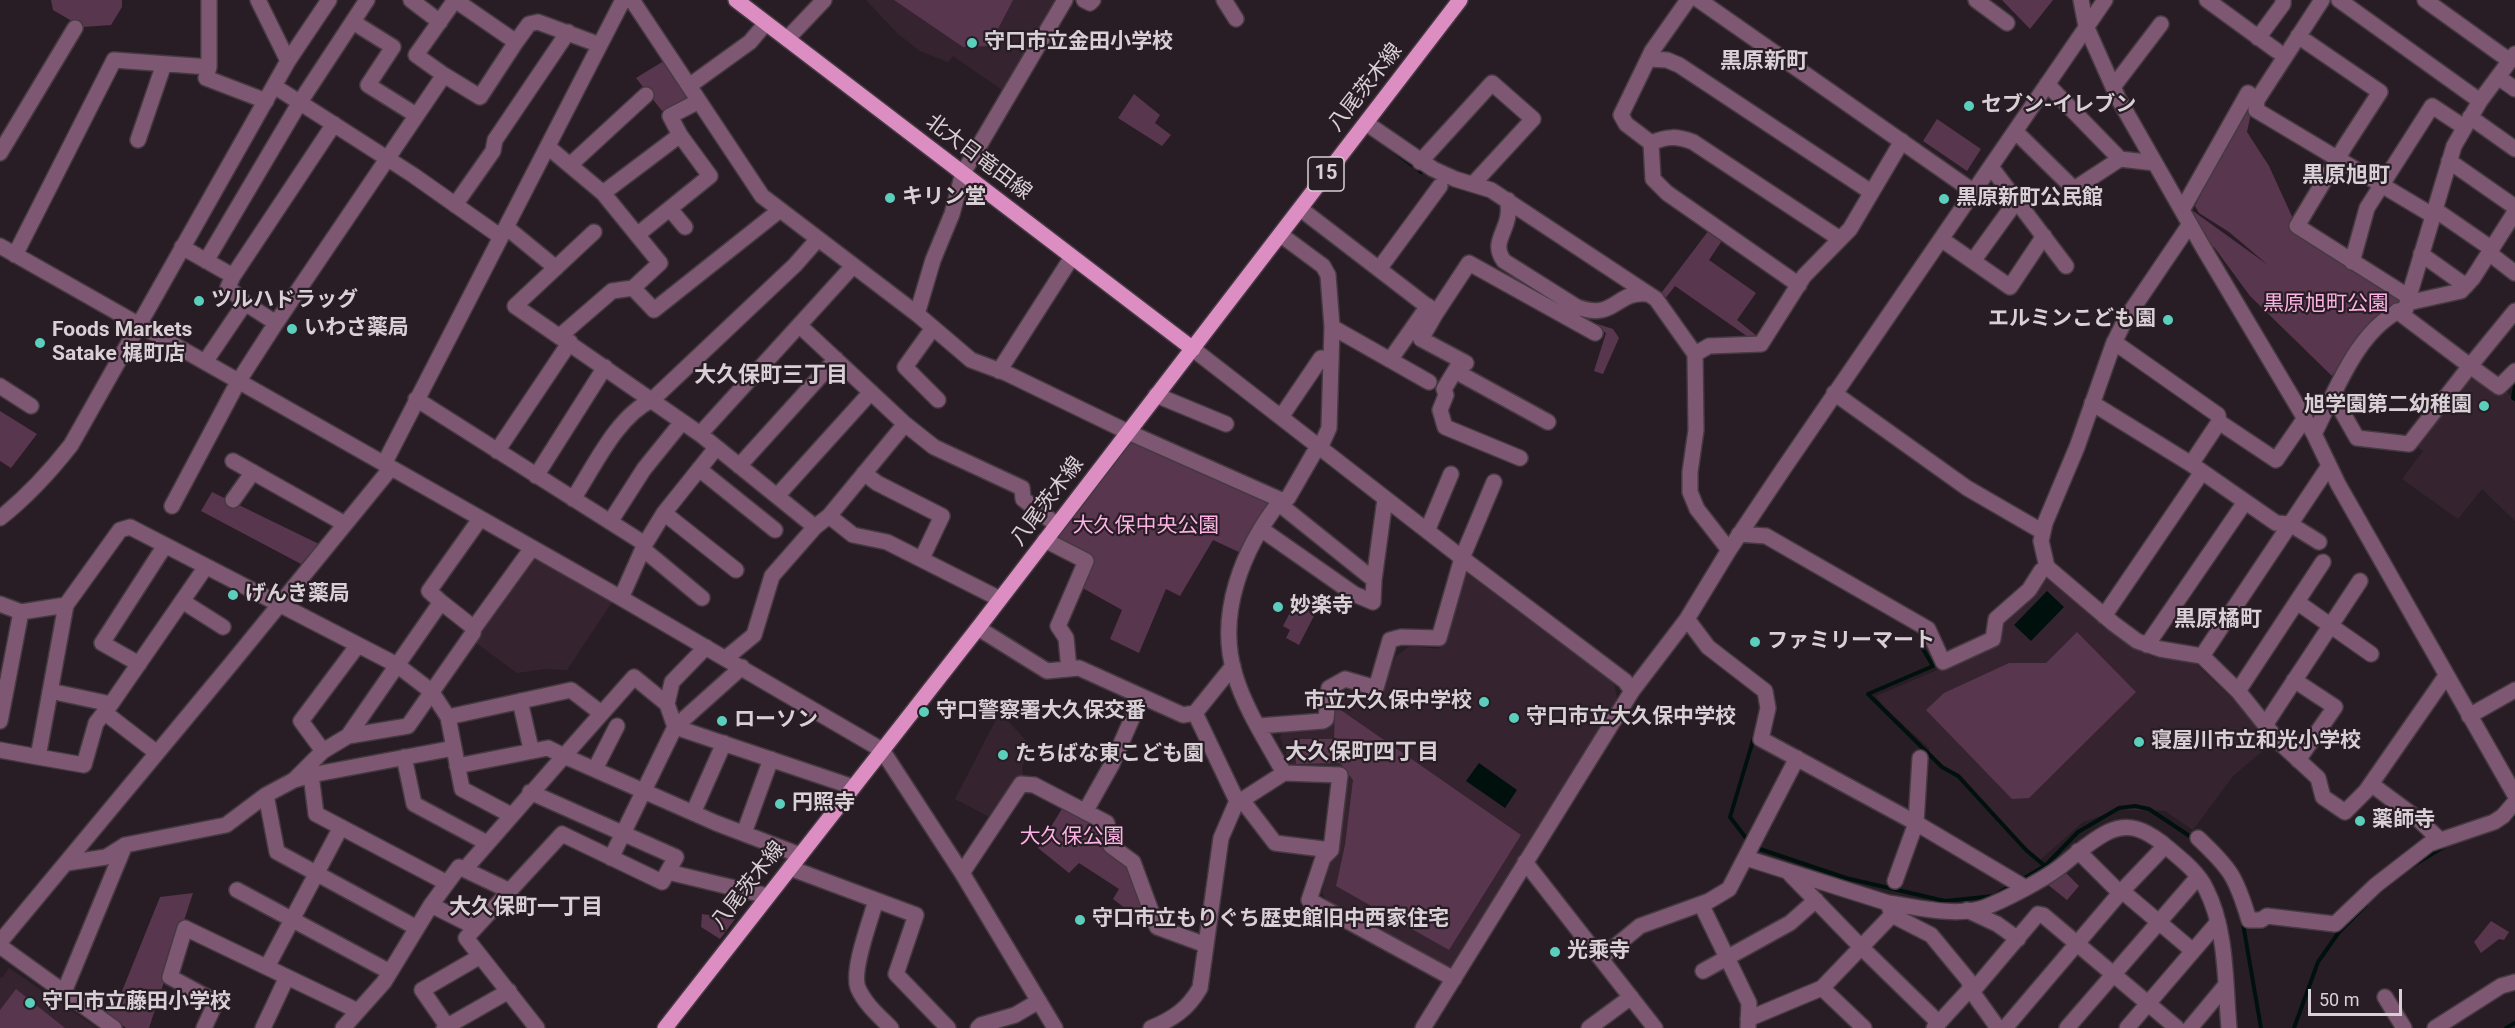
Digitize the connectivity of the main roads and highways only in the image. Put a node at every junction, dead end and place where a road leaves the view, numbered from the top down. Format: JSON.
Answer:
{"nodes":[{"id":1,"x":736,"y":0,"type":"edge"},
{"id":2,"x":1460,"y":0,"type":"edge"},
{"id":3,"x":1193,"y":349,"type":"junction"},
{"id":4,"x":665,"y":1028,"type":"edge"}],
"edges":[{"from":1,"to":3,"type":"main road","name":"北大日竜田線"},
{"from":2,"to":3,"type":"main road","name":"八尾茨木線","number":"15"},
{"from":3,"to":4,"type":"main road","name":"八尾茨木線","number":"15"}]}
